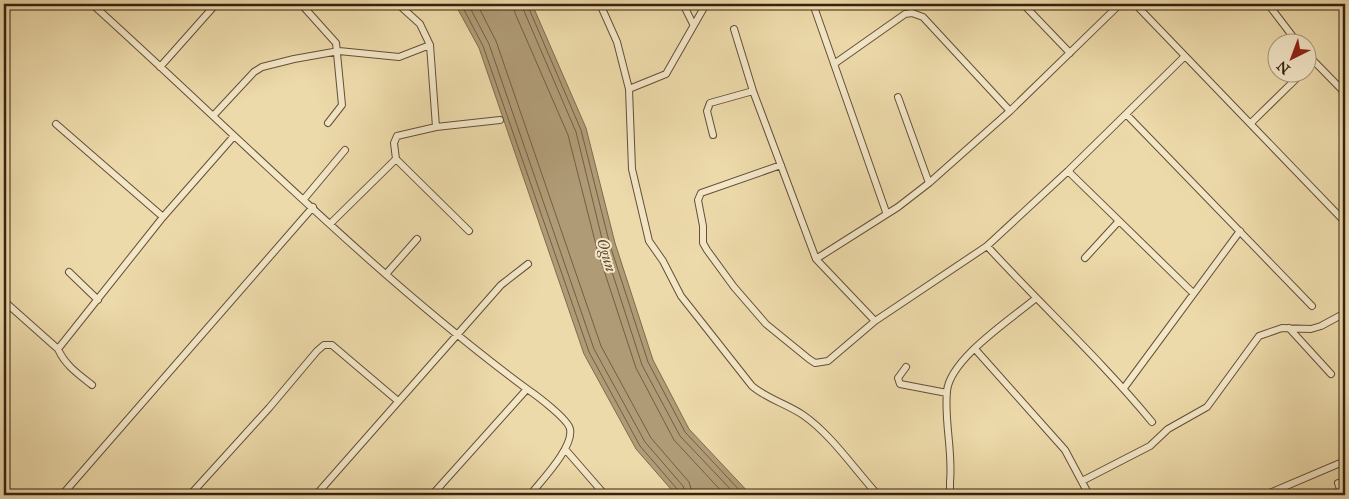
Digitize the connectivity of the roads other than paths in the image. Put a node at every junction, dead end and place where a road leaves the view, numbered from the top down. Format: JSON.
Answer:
{"nodes":[{"id":1,"x":92,"y":4,"type":"edge"},
{"id":2,"x":216,"y":4,"type":"edge"},
{"id":3,"x":301,"y":4,"type":"edge"},
{"id":4,"x":398,"y":4,"type":"edge"},
{"id":5,"x":600,"y":4,"type":"edge"},
{"id":6,"x":683,"y":4,"type":"edge"},
{"id":7,"x":706,"y":4,"type":"edge"},
{"id":8,"x":812,"y":4,"type":"edge"},
{"id":9,"x":1023,"y":4,"type":"edge"},
{"id":10,"x":1120,"y":4,"type":"edge"},
{"id":11,"x":1136,"y":4,"type":"edge"},
{"id":12,"x":1268,"y":4,"type":"edge"},
{"id":13,"x":693,"y":24,"type":"junction"},
{"id":14,"x":734,"y":29,"type":"dead end"},
{"id":15,"x":1290,"y":32,"type":"edge"},
{"id":16,"x":430,"y":45,"type":"junction"},
{"id":17,"x":338,"y":52,"type":"junction"},
{"id":18,"x":1070,"y":53,"type":"junction"},
{"id":19,"x":1185,"y":56,"type":"junction"},
{"id":20,"x":834,"y":64,"type":"junction"},
{"id":21,"x":1316,"y":64,"type":"edge"},
{"id":22,"x":160,"y":67,"type":"junction"},
{"id":23,"x":1293,"y":82,"type":"edge"},
{"id":24,"x":629,"y":89,"type":"junction"},
{"id":25,"x":753,"y":91,"type":"junction"},
{"id":26,"x":1345,"y":93,"type":"edge"},
{"id":27,"x":898,"y":97,"type":"dead end"},
{"id":28,"x":1010,"y":111,"type":"junction"},
{"id":29,"x":1126,"y":114,"type":"junction"},
{"id":30,"x":213,"y":116,"type":"junction"},
{"id":31,"x":500,"y":120,"type":"dead end"},
{"id":32,"x":328,"y":122,"type":"dead end"},
{"id":33,"x":1252,"y":122,"type":"junction"},
{"id":34,"x":56,"y":124,"type":"dead end"},
{"id":35,"x":436,"y":127,"type":"junction"},
{"id":36,"x":713,"y":135,"type":"dead end"},
{"id":37,"x":234,"y":136,"type":"junction"},
{"id":38,"x":345,"y":150,"type":"dead end"},
{"id":39,"x":396,"y":159,"type":"junction"},
{"id":40,"x":782,"y":165,"type":"junction"},
{"id":41,"x":1068,"y":171,"type":"junction"},
{"id":42,"x":930,"y":183,"type":"junction"},
{"id":43,"x":304,"y":199,"type":"junction"},
{"id":44,"x":312,"y":207,"type":"junction"},
{"id":45,"x":886,"y":212,"type":"junction"},
{"id":46,"x":163,"y":217,"type":"junction"},
{"id":47,"x":1118,"y":222,"type":"junction"},
{"id":48,"x":1345,"y":222,"type":"edge"},
{"id":49,"x":331,"y":223,"type":"junction"},
{"id":50,"x":1240,"y":231,"type":"junction"},
{"id":51,"x":469,"y":232,"type":"dead end"},
{"id":52,"x":418,"y":240,"type":"dead end"},
{"id":53,"x":987,"y":246,"type":"junction"},
{"id":54,"x":1084,"y":258,"type":"dead end"},
{"id":55,"x":816,"y":259,"type":"junction"},
{"id":56,"x":528,"y":264,"type":"dead end"},
{"id":57,"x":69,"y":272,"type":"dead end"},
{"id":58,"x":387,"y":273,"type":"junction"},
{"id":59,"x":1194,"y":293,"type":"junction"},
{"id":60,"x":1035,"y":298,"type":"junction"},
{"id":61,"x":98,"y":300,"type":"junction"},
{"id":62,"x":4,"y":301,"type":"edge"},
{"id":63,"x":1312,"y":306,"type":"dead end"},
{"id":64,"x":1345,"y":313,"type":"edge"},
{"id":65,"x":875,"y":321,"type":"junction"},
{"id":66,"x":1289,"y":328,"type":"junction"},
{"id":67,"x":458,"y":334,"type":"junction"},
{"id":68,"x":58,"y":348,"type":"junction"},
{"id":69,"x":975,"y":349,"type":"junction"},
{"id":70,"x":906,"y":368,"type":"dead end"},
{"id":71,"x":1331,"y":374,"type":"dead end"},
{"id":72,"x":92,"y":386,"type":"dead end"},
{"id":73,"x":1124,"y":388,"type":"junction"},
{"id":74,"x":527,"y":389,"type":"junction"},
{"id":75,"x":947,"y":393,"type":"junction"},
{"id":76,"x":398,"y":401,"type":"junction"},
{"id":77,"x":1152,"y":422,"type":"dead end"},
{"id":78,"x":565,"y":449,"type":"junction"},
{"id":79,"x":1345,"y":461,"type":"edge"},
{"id":80,"x":1082,"y":481,"type":"junction"},
{"id":81,"x":1338,"y":483,"type":"dead end"},
{"id":82,"x":62,"y":495,"type":"edge"},
{"id":83,"x":190,"y":495,"type":"edge"},
{"id":84,"x":316,"y":495,"type":"edge"},
{"id":85,"x":432,"y":495,"type":"edge"},
{"id":86,"x":530,"y":495,"type":"edge"},
{"id":87,"x":605,"y":495,"type":"edge"},
{"id":88,"x":878,"y":495,"type":"edge"},
{"id":89,"x":955,"y":495,"type":"edge"},
{"id":90,"x":1089,"y":495,"type":"edge"},
{"id":91,"x":1265,"y":495,"type":"edge"},
{"id":92,"x":1342,"y":495,"type":"edge"}],
"edges":[{"from":1,"to":22,"type":"street"},
{"from":2,"to":22,"type":"street"},
{"from":3,"to":17,"type":"street"},
{"from":4,"to":16,"type":"street"},
{"from":5,"to":24,"type":"street"},
{"from":6,"to":13,"type":"street"},
{"from":7,"to":13,"type":"street"},
{"from":8,"to":20,"type":"street"},
{"from":9,"to":18,"type":"street"},
{"from":10,"to":18,"type":"street"},
{"from":11,"to":19,"type":"street"},
{"from":12,"to":15,"type":"street"},
{"from":13,"to":24,"type":"street"},
{"from":14,"to":25,"type":"street"},
{"from":16,"to":17,"type":"street"},
{"from":16,"to":35,"type":"street"},
{"from":17,"to":30,"type":"street"},
{"from":17,"to":32,"type":"street"},
{"from":18,"to":28,"type":"street"},
{"from":19,"to":29,"type":"street"},
{"from":19,"to":33,"type":"street"},
{"from":20,"to":28,"type":"street"},
{"from":20,"to":45,"type":"street"},
{"from":21,"to":26,"type":"street"},
{"from":22,"to":30,"type":"street"},
{"from":23,"to":33,"type":"street"},
{"from":24,"to":88,"type":"street"},
{"from":25,"to":36,"type":"street"},
{"from":25,"to":40,"type":"street"},
{"from":27,"to":42,"type":"street"},
{"from":28,"to":42,"type":"street"},
{"from":29,"to":41,"type":"street"},
{"from":29,"to":50,"type":"street"},
{"from":30,"to":37,"type":"street"},
{"from":31,"to":35,"type":"street"},
{"from":33,"to":48,"type":"street"},
{"from":34,"to":46,"type":"street"},
{"from":35,"to":39,"type":"street"},
{"from":37,"to":43,"type":"street"},
{"from":37,"to":46,"type":"street"},
{"from":38,"to":43,"type":"street"},
{"from":39,"to":49,"type":"street"},
{"from":39,"to":51,"type":"street"},
{"from":40,"to":55,"type":"street"},
{"from":40,"to":65,"type":"street"},
{"from":41,"to":47,"type":"street"},
{"from":41,"to":53,"type":"street"},
{"from":42,"to":45,"type":"street"},
{"from":43,"to":44,"type":"street"},
{"from":44,"to":49,"type":"street"},
{"from":44,"to":82,"type":"street"},
{"from":45,"to":55,"type":"street"},
{"from":46,"to":61,"type":"street"},
{"from":47,"to":54,"type":"street"},
{"from":47,"to":59,"type":"street"},
{"from":49,"to":58,"type":"street"},
{"from":50,"to":59,"type":"street"},
{"from":50,"to":63,"type":"street"},
{"from":52,"to":58,"type":"street"},
{"from":53,"to":60,"type":"street"},
{"from":53,"to":65,"type":"street"},
{"from":55,"to":65,"type":"street"},
{"from":56,"to":67,"type":"street"},
{"from":57,"to":61,"type":"street"},
{"from":58,"to":67,"type":"street"},
{"from":59,"to":73,"type":"street"},
{"from":60,"to":69,"type":"street"},
{"from":60,"to":73,"type":"street"},
{"from":61,"to":68,"type":"street"},
{"from":62,"to":68,"type":"street"},
{"from":64,"to":66,"type":"street"},
{"from":66,"to":71,"type":"street"},
{"from":66,"to":80,"type":"street"},
{"from":67,"to":74,"type":"street"},
{"from":67,"to":76,"type":"street"},
{"from":68,"to":72,"type":"street"},
{"from":69,"to":75,"type":"street"},
{"from":69,"to":80,"type":"street"},
{"from":70,"to":75,"type":"street"},
{"from":73,"to":77,"type":"street"},
{"from":74,"to":78,"type":"street"},
{"from":74,"to":85,"type":"street"},
{"from":75,"to":89,"type":"street"},
{"from":76,"to":83,"type":"street"},
{"from":76,"to":84,"type":"street"},
{"from":78,"to":86,"type":"street"},
{"from":78,"to":87,"type":"street"},
{"from":79,"to":91,"type":"street"},
{"from":80,"to":90,"type":"street"},
{"from":81,"to":92,"type":"street"}]}
